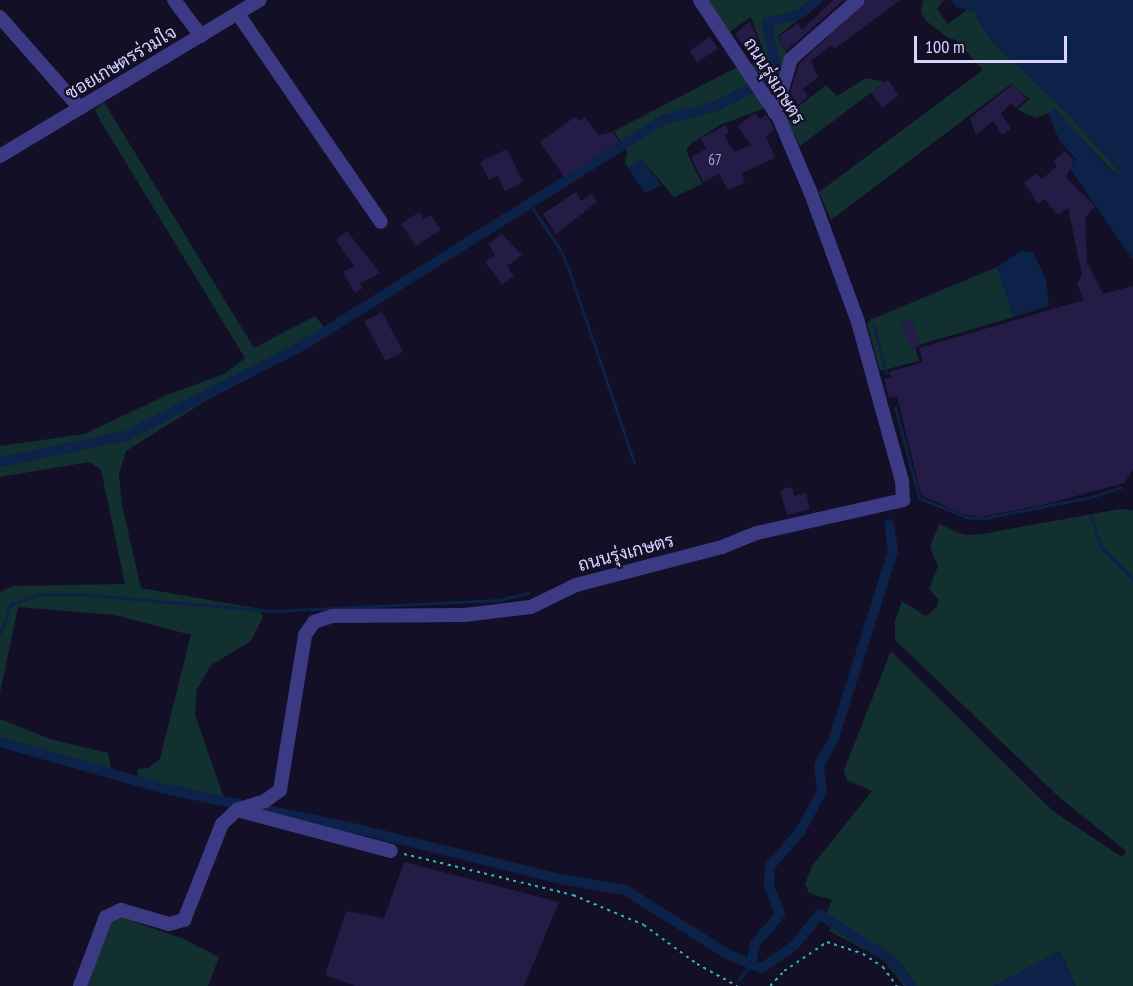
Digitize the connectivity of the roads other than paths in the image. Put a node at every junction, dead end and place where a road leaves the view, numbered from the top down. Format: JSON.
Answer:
{"nodes":[{"id":1,"x":174,"y":0,"type":"edge"},
{"id":2,"x":260,"y":0,"type":"edge"},
{"id":3,"x":700,"y":0,"type":"edge"},
{"id":4,"x":858,"y":0,"type":"edge"},
{"id":5,"x":238,"y":14,"type":"junction"},
{"id":6,"x":0,"y":18,"type":"edge"},
{"id":7,"x":201,"y":36,"type":"junction"},
{"id":8,"x":80,"y":108,"type":"junction"},
{"id":9,"x":775,"y":113,"type":"junction"},
{"id":10,"x":0,"y":156,"type":"edge"},
{"id":11,"x":381,"y":222,"type":"dead end"},
{"id":12,"x":237,"y":810,"type":"junction"},
{"id":13,"x":392,"y":851,"type":"road end"},
{"id":14,"x":80,"y":986,"type":"edge"}],
"edges":[{"from":1,"to":7,"type":"street"},
{"from":2,"to":5,"type":"street","name":"ซอยเกษตรร่วมใจ"},
{"from":3,"to":9,"type":"street","name":"ถนนรุ่งเกษตร"},
{"from":4,"to":9,"type":"street"},
{"from":5,"to":7,"type":"street","name":"ซอยเกษตรร่วมใจ"},
{"from":5,"to":11,"type":"street"},
{"from":6,"to":8,"type":"street"},
{"from":7,"to":8,"type":"street","name":"ซอยเกษตรร่วมใจ"},
{"from":8,"to":10,"type":"street","name":"ซอยเกษตรร่วมใจ"},
{"from":9,"to":12,"type":"street","name":"ถนนรุ่งเกษตร"},
{"from":12,"to":13,"type":"street"},
{"from":12,"to":14,"type":"street"}]}
